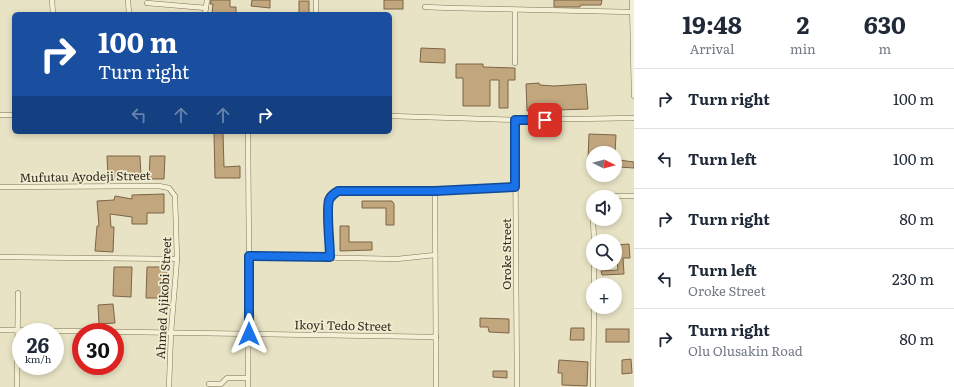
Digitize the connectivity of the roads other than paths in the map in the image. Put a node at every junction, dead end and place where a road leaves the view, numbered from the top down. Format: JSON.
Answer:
{"nodes":[{"id":1,"x":52,"y":0,"type":"edge"},
{"id":2,"x":128,"y":0,"type":"edge"},
{"id":3,"x":206,"y":0,"type":"edge"},
{"id":4,"x":316,"y":0,"type":"edge"},
{"id":5,"x":632,"y":0,"type":"edge"},
{"id":6,"x":147,"y":2,"type":"dead end"},
{"id":7,"x":425,"y":6,"type":"dead end"},
{"id":8,"x":206,"y":8,"type":"junction"},
{"id":9,"x":515,"y":10,"type":"junction"},
{"id":10,"x":52,"y":12,"type":"edge"},
{"id":11,"x":129,"y":12,"type":"edge"},
{"id":12,"x":205,"y":12,"type":"edge"},
{"id":13,"x":316,"y":12,"type":"edge"},
{"id":14,"x":632,"y":12,"type":"junction"},
{"id":15,"x":515,"y":63,"type":"dead end"},
{"id":16,"x":634,"y":96,"type":"edge"},
{"id":17,"x":0,"y":115,"type":"edge"},
{"id":18,"x":12,"y":115,"type":"edge"},
{"id":19,"x":392,"y":116,"type":"edge"},
{"id":20,"x":634,"y":118,"type":"edge"},
{"id":21,"x":515,"y":120,"type":"junction"},
{"id":22,"x":248,"y":134,"type":"edge"},
{"id":23,"x":0,"y":187,"type":"edge"},
{"id":24,"x":515,"y":187,"type":"junction"},
{"id":25,"x":170,"y":188,"type":"joint"},
{"id":26,"x":435,"y":191,"type":"junction"},
{"id":27,"x":622,"y":196,"type":"edge"},
{"id":28,"x":634,"y":196,"type":"edge"},
{"id":29,"x":435,"y":255,"type":"junction"},
{"id":30,"x":249,"y":256,"type":"junction"},
{"id":31,"x":0,"y":257,"type":"edge"},
{"id":32,"x":330,"y":257,"type":"junction"},
{"id":33,"x":177,"y":259,"type":"junction"},
{"id":34,"x":18,"y":293,"type":"dead end"},
{"id":35,"x":594,"y":314,"type":"edge"},
{"id":36,"x":16,"y":323,"type":"edge"},
{"id":37,"x":0,"y":330,"type":"edge"},
{"id":38,"x":12,"y":330,"type":"edge"},
{"id":39,"x":64,"y":331,"type":"edge"},
{"id":40,"x":171,"y":332,"type":"junction"},
{"id":41,"x":249,"y":334,"type":"junction"},
{"id":42,"x":436,"y":337,"type":"junction"},
{"id":43,"x":16,"y":375,"type":"edge"},
{"id":44,"x":248,"y":378,"type":"junction"},
{"id":45,"x":209,"y":384,"type":"dead end"},
{"id":46,"x":16,"y":387,"type":"edge"},
{"id":47,"x":169,"y":387,"type":"edge"},
{"id":48,"x":248,"y":387,"type":"edge"},
{"id":49,"x":436,"y":387,"type":"edge"},
{"id":50,"x":517,"y":387,"type":"edge"},
{"id":51,"x":593,"y":387,"type":"edge"}],
"edges":[{"from":1,"to":10,"type":"street"},
{"from":2,"to":11,"type":"street"},
{"from":3,"to":8,"type":"street"},
{"from":4,"to":13,"type":"street"},
{"from":5,"to":14,"type":"street"},
{"from":6,"to":8,"type":"street"},
{"from":7,"to":9,"type":"street"},
{"from":8,"to":12,"type":"street"},
{"from":9,"to":14,"type":"street"},
{"from":9,"to":15,"type":"street"},
{"from":14,"to":16,"type":"street"},
{"from":17,"to":18,"type":"street"},
{"from":19,"to":21,"type":"street"},
{"from":20,"to":21,"type":"street"},
{"from":21,"to":24,"type":"street","name":"Oroke Street"},
{"from":22,"to":30,"type":"street"},
{"from":23,"to":25,"type":"street","name":"Mufutau Ayodeji Street"},
{"from":24,"to":26,"type":"street"},
{"from":24,"to":50,"type":"street","name":"Oroke Street"},
{"from":25,"to":33,"type":"street","name":"Ahmed Ajikobi Street"},
{"from":26,"to":29,"type":"street"},
{"from":26,"to":32,"type":"street"},
{"from":27,"to":28,"type":"street"},
{"from":29,"to":32,"type":"street"},
{"from":29,"to":42,"type":"street"},
{"from":30,"to":32,"type":"street"},
{"from":30,"to":41,"type":"street"},
{"from":31,"to":33,"type":"street"},
{"from":33,"to":40,"type":"street","name":"Ahmed Ajikobi Street"},
{"from":34,"to":36,"type":"street"},
{"from":35,"to":51,"type":"street"},
{"from":37,"to":38,"type":"street","name":"Ikoyi Tedo Street"},
{"from":39,"to":40,"type":"street","name":"Ikoyi Tedo Street"},
{"from":40,"to":41,"type":"street","name":"Ikoyi Tedo Street"},
{"from":40,"to":47,"type":"street","name":"Ahmed Ajikobi Street"},
{"from":41,"to":42,"type":"street","name":"Ikoyi Tedo Street"},
{"from":41,"to":44,"type":"street"},
{"from":42,"to":49,"type":"street"},
{"from":43,"to":46,"type":"street"},
{"from":44,"to":45,"type":"street"},
{"from":44,"to":48,"type":"street"}]}
